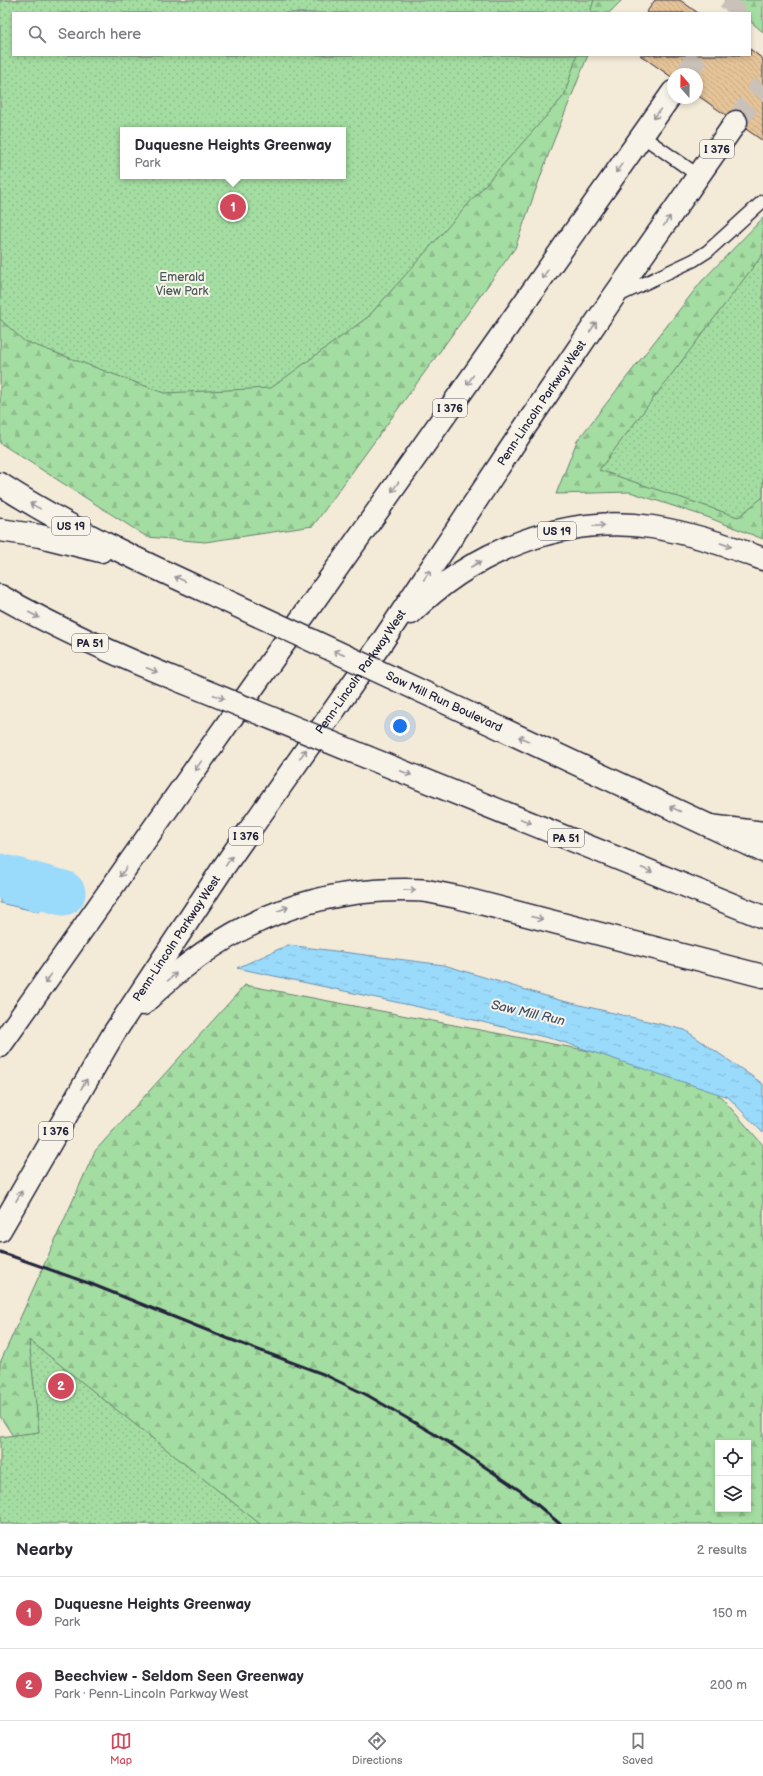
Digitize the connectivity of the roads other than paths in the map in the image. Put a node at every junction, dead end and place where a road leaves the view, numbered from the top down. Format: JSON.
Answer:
{"nodes":[{"id":1,"x":667,"y":101,"type":"edge"},
{"id":2,"x":736,"y":122,"type":"tunnel mouth"},
{"id":3,"x":642,"y":136,"type":"junction"},
{"id":4,"x":699,"y":176,"type":"junction"},
{"id":5,"x":763,"y":201,"type":"edge"},
{"id":6,"x":612,"y":299,"type":"junction"},
{"id":7,"x":0,"y":484,"type":"edge"},
{"id":8,"x":0,"y":530,"type":"edge"},
{"id":9,"x":763,"y":559,"type":"edge"},
{"id":10,"x":145,"y":563,"type":"junction"},
{"id":11,"x":0,"y":596,"type":"edge"},
{"id":12,"x":382,"y":642,"type":"junction"},
{"id":13,"x":710,"y":826,"type":"junction"},
{"id":14,"x":763,"y":833,"type":"edge"},
{"id":15,"x":763,"y":851,"type":"edge"},
{"id":16,"x":763,"y":917,"type":"edge"},
{"id":17,"x":763,"y":976,"type":"edge"},
{"id":18,"x":114,"y":1033,"type":"junction"},
{"id":19,"x":0,"y":1046,"type":"edge"},
{"id":20,"x":0,"y":1230,"type":"edge"}],
"edges":[{"from":1,"to":3,"type":"highway","number":"I 376","one_way":true},
{"from":2,"to":4,"type":"highway","name":"Penn-Lincoln Parkway West","number":"I 376"},
{"from":3,"to":4,"type":"lane"},
{"from":3,"to":19,"type":"highway","number":"I 376","one_way":true},
{"from":6,"to":4,"type":"highway","name":"Penn-Lincoln Parkway West","number":"I 376","one_way":true},
{"from":5,"to":6,"type":"lane"},
{"from":12,"to":6,"type":"highway","name":"Penn-Lincoln Parkway West","number":"I 376","one_way":true},
{"from":10,"to":7,"type":"highway","name":"Saw Mill Run Boulevard","number":"US 19","one_way":true},
{"from":8,"to":10,"type":"highway"},
{"from":12,"to":9,"type":"highway","number":"US 19","one_way":true},
{"from":13,"to":10,"type":"highway","name":"Saw Mill Run Boulevard","number":"US 19","one_way":true,"bridge":true},
{"from":11,"to":16,"type":"highway","number":"PA 51","one_way":true,"bridge":true},
{"from":18,"to":12,"type":"highway","name":"Penn-Lincoln Parkway West","number":"I 376","one_way":true},
{"from":13,"to":14,"type":"highway","number":"US 19"},
{"from":13,"to":15,"type":"highway","name":"Saw Mill Run Boulevard"},
{"from":18,"to":17,"type":"highway","one_way":true},
{"from":20,"to":18,"type":"highway","name":"Penn-Lincoln Parkway West","number":"I 376","one_way":true}]}
